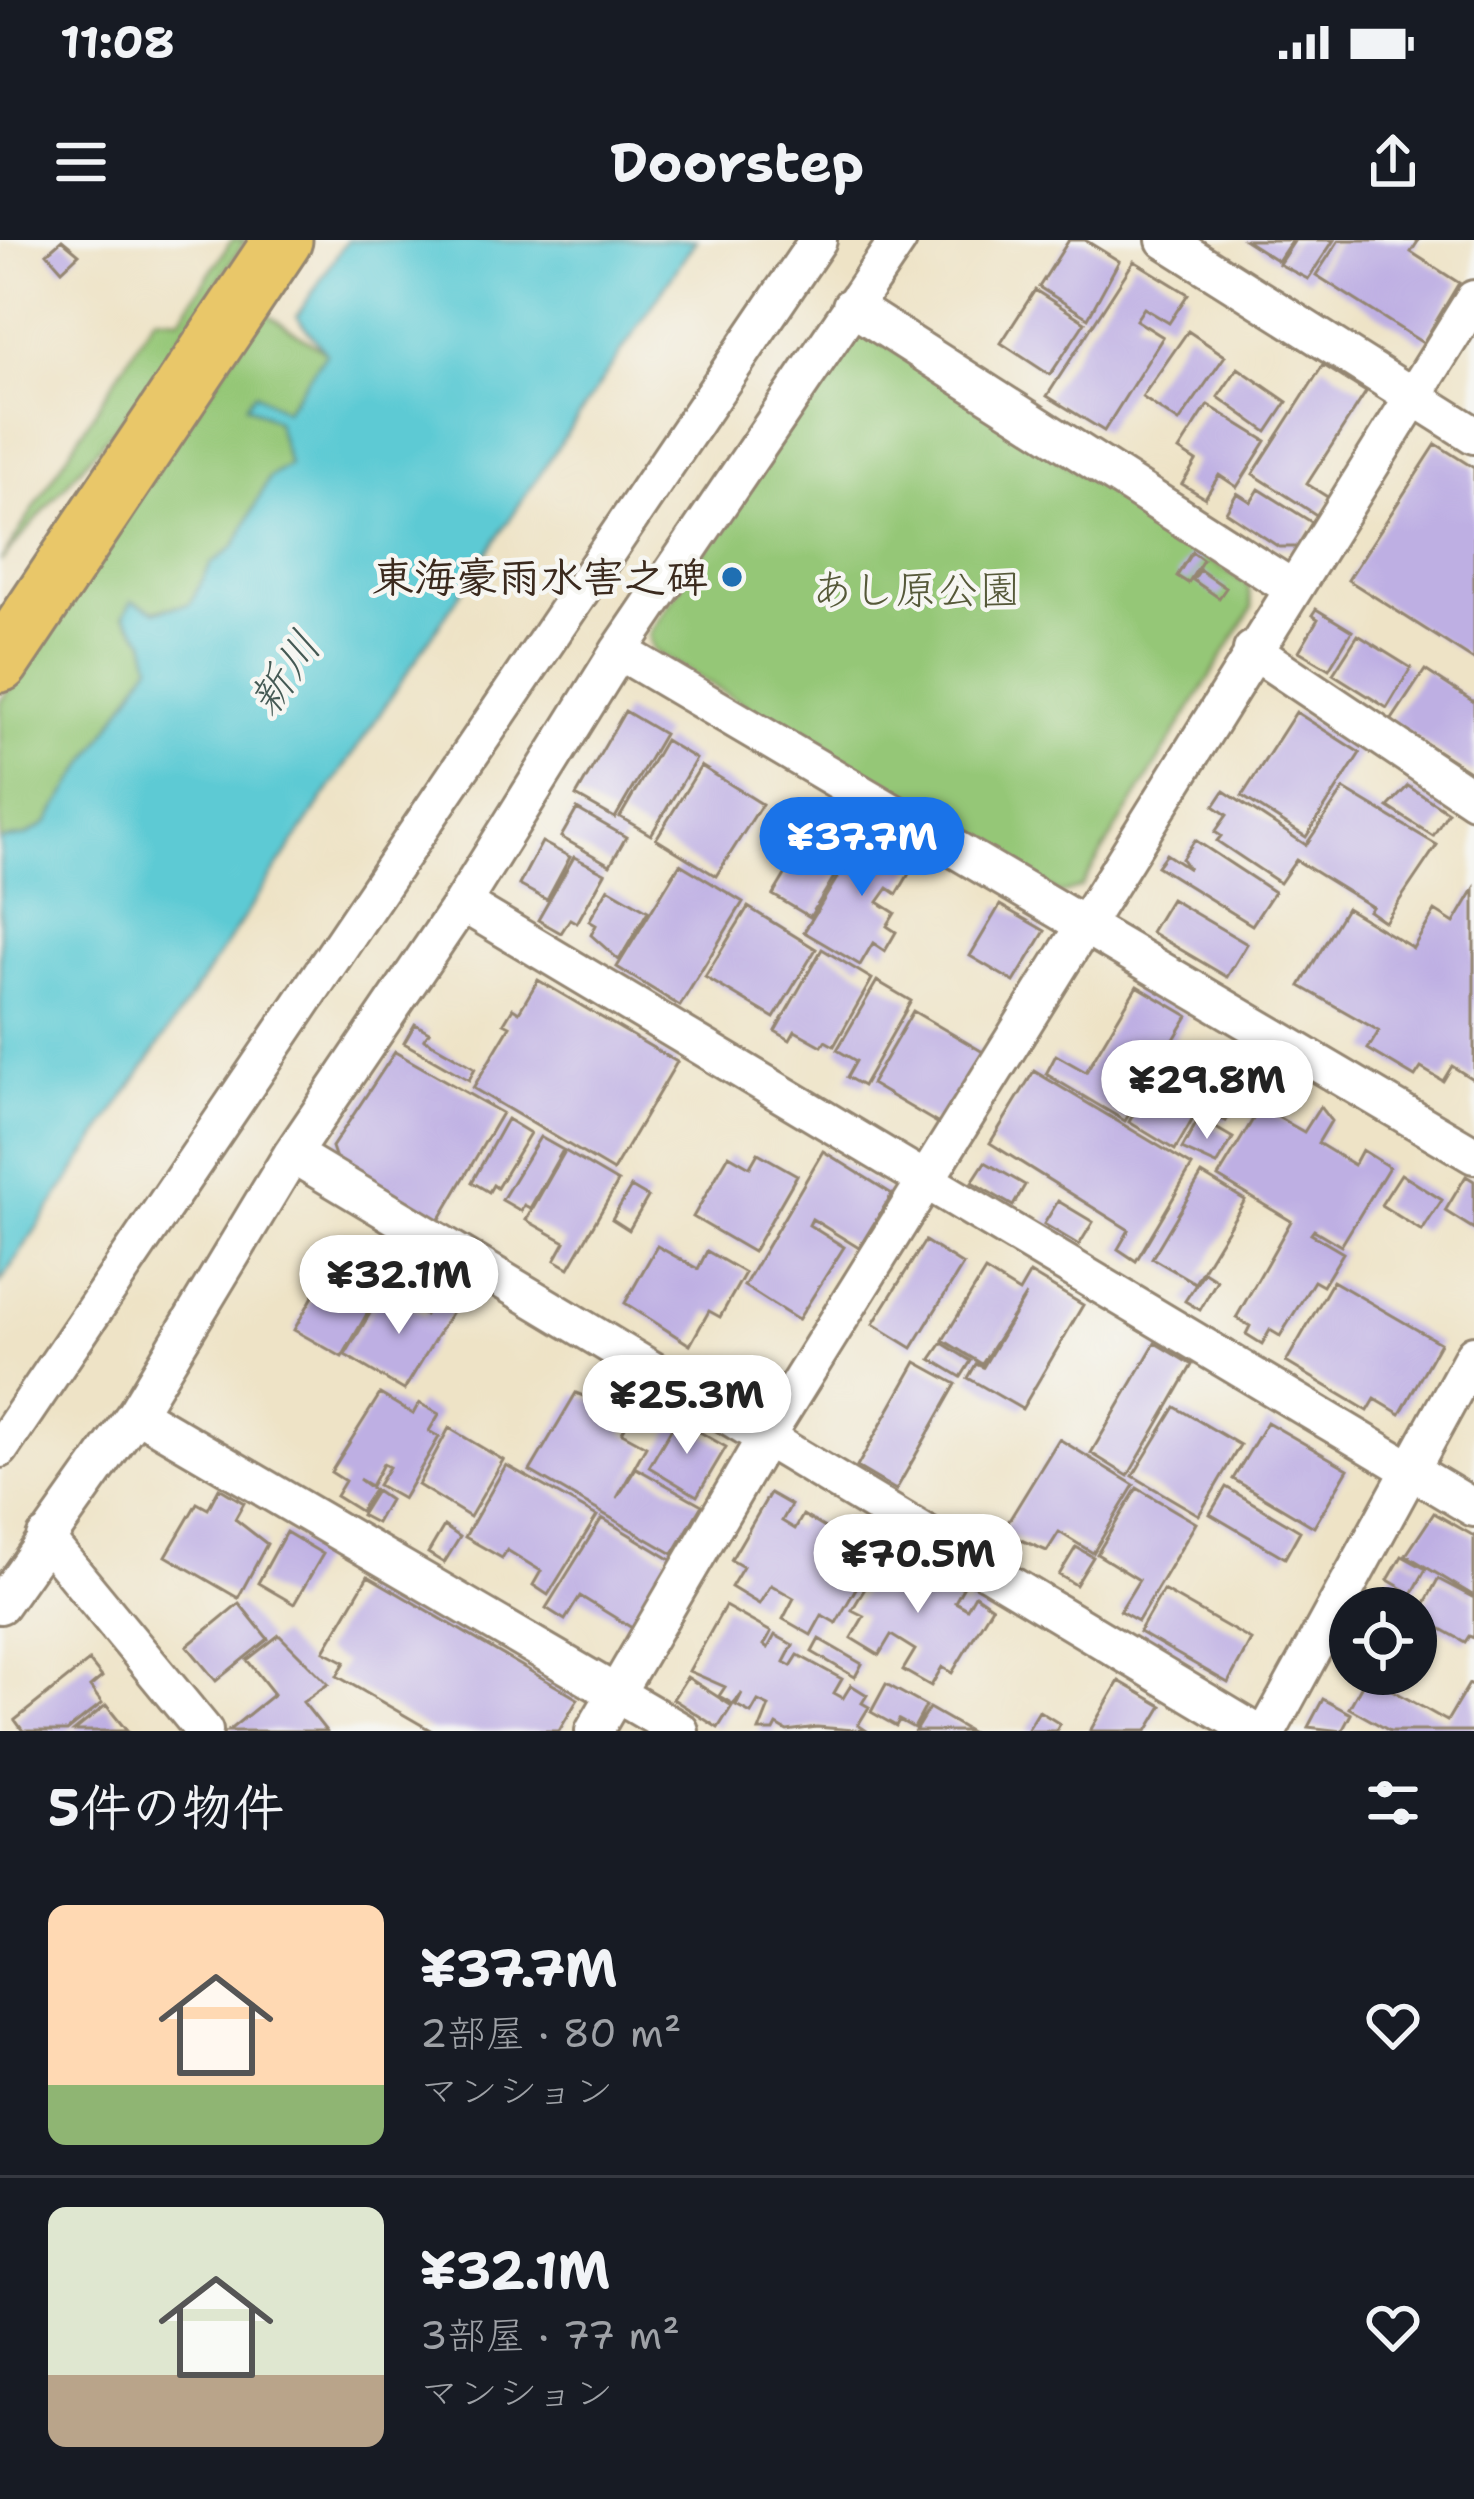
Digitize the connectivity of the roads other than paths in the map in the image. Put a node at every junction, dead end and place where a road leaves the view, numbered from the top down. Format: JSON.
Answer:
{"nodes":[{"id":1,"x":283,"y":240,"type":"edge"},
{"id":2,"x":818,"y":240,"type":"edge"},
{"id":3,"x":898,"y":240,"type":"edge"},
{"id":4,"x":1165,"y":240,"type":"edge"},
{"id":5,"x":1474,"y":298,"type":"edge"},
{"id":6,"x":851,"y":306,"type":"junction"},
{"id":7,"x":1416,"y":398,"type":"junction"},
{"id":8,"x":1474,"y":435,"type":"edge"},
{"id":9,"x":1292,"y":587,"type":"junction"},
{"id":10,"x":1252,"y":650,"type":"junction"},
{"id":11,"x":620,"y":651,"type":"junction"},
{"id":12,"x":0,"y":663,"type":"edge"},
{"id":13,"x":1474,"y":799,"type":"edge"},
{"id":14,"x":462,"y":903,"type":"junction"},
{"id":15,"x":1084,"y":926,"type":"junction"},
{"id":16,"x":292,"y":1154,"type":"junction"},
{"id":17,"x":1474,"y":1155,"type":"edge"},
{"id":18,"x":928,"y":1180,"type":"junction"},
{"id":19,"x":1474,"y":1354,"type":"edge"},
{"id":20,"x":136,"y":1413,"type":"junction"},
{"id":21,"x":764,"y":1440,"type":"junction"},
{"id":22,"x":0,"y":1449,"type":"edge"},
{"id":23,"x":1409,"y":1469,"type":"junction"},
{"id":24,"x":1474,"y":1508,"type":"edge"},
{"id":25,"x":45,"y":1538,"type":"junction"},
{"id":26,"x":0,"y":1605,"type":"edge"},
{"id":27,"x":618,"y":1694,"type":"junction"},
{"id":28,"x":204,"y":1731,"type":"edge"},
{"id":29,"x":594,"y":1731,"type":"edge"},
{"id":30,"x":680,"y":1731,"type":"edge"},
{"id":31,"x":1254,"y":1731,"type":"edge"},
{"id":32,"x":1268,"y":1731,"type":"edge"}],
"edges":[{"from":1,"to":12,"type":"main road"},
{"from":2,"to":22,"type":"street"},
{"from":3,"to":6,"type":"street"},
{"from":4,"to":7,"type":"street"},
{"from":5,"to":7,"type":"street"},
{"from":6,"to":9,"type":"street"},
{"from":6,"to":11,"type":"street"},
{"from":7,"to":8,"type":"street"},
{"from":7,"to":9,"type":"street"},
{"from":9,"to":10,"type":"street"},
{"from":10,"to":13,"type":"street"},
{"from":10,"to":15,"type":"street"},
{"from":11,"to":14,"type":"street"},
{"from":11,"to":15,"type":"street"},
{"from":14,"to":16,"type":"street"},
{"from":14,"to":18,"type":"street"},
{"from":15,"to":17,"type":"street"},
{"from":15,"to":18,"type":"street"},
{"from":16,"to":20,"type":"street"},
{"from":16,"to":21,"type":"street"},
{"from":18,"to":21,"type":"street"},
{"from":18,"to":23,"type":"street"},
{"from":19,"to":23,"type":"street"},
{"from":20,"to":25,"type":"street"},
{"from":20,"to":27,"type":"street"},
{"from":21,"to":27,"type":"street"},
{"from":21,"to":31,"type":"street"},
{"from":23,"to":24,"type":"street"},
{"from":23,"to":32,"type":"street"},
{"from":25,"to":26,"type":"street"},
{"from":25,"to":28,"type":"street"},
{"from":27,"to":29,"type":"street"},
{"from":27,"to":30,"type":"street"}]}
